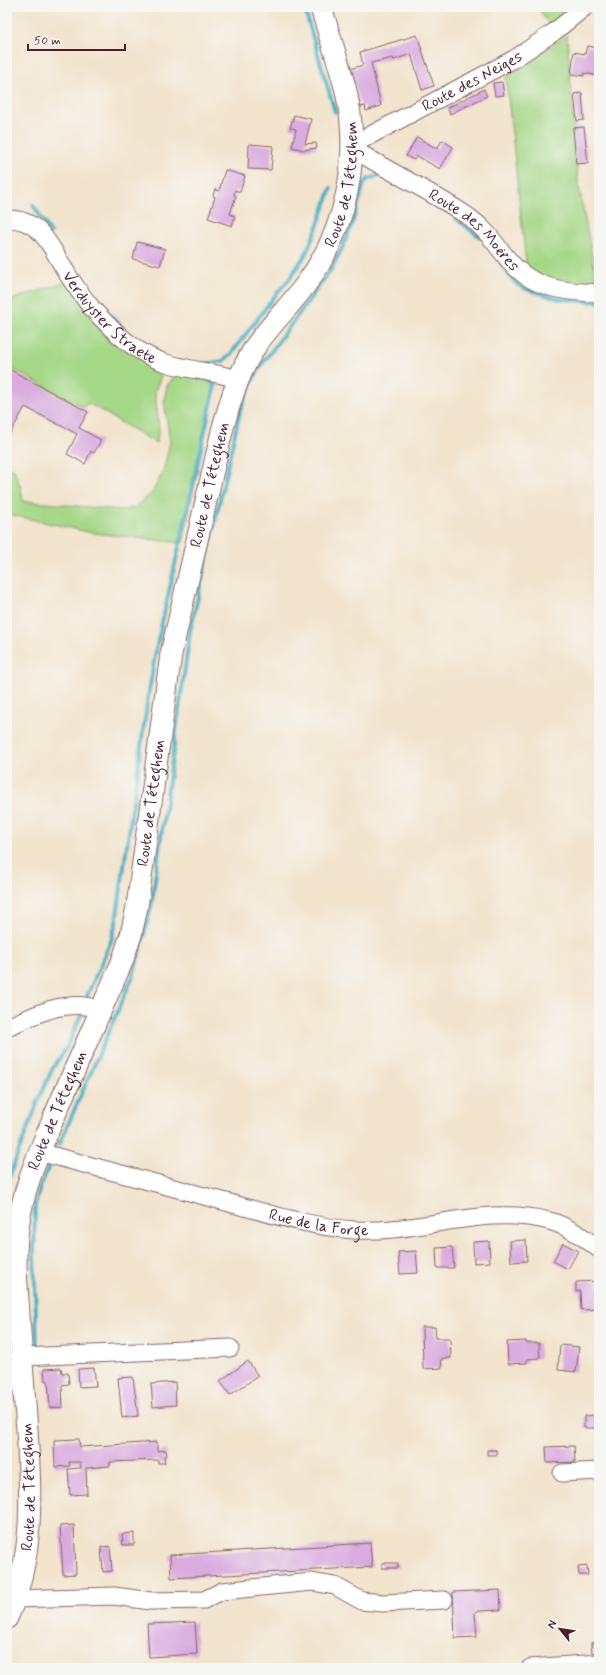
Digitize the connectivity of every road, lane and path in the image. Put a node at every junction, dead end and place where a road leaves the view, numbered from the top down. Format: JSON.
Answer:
{"nodes":[{"id":1,"x":321,"y":7,"type":"edge"},
{"id":2,"x":585,"y":7,"type":"edge"},
{"id":3,"x":352,"y":148,"type":"junction"},
{"id":4,"x":7,"y":219,"type":"edge"},
{"id":5,"x":599,"y":293,"type":"edge"},
{"id":6,"x":238,"y":379,"type":"junction"},
{"id":7,"x":101,"y":1010,"type":"junction"},
{"id":8,"x":7,"y":1027,"type":"edge"},
{"id":9,"x":39,"y":1152,"type":"junction"},
{"id":10,"x":599,"y":1249,"type":"edge"},
{"id":11,"x":230,"y":1348,"type":"dead end"},
{"id":12,"x":22,"y":1357,"type":"junction"},
{"id":13,"x":599,"y":1471,"type":"edge"},
{"id":14,"x":562,"y":1473,"type":"dead end"},
{"id":15,"x":444,"y":1600,"type":"dead end"},
{"id":16,"x":11,"y":1609,"type":"edge"},
{"id":17,"x":599,"y":1663,"type":"edge"},
{"id":18,"x":530,"y":1668,"type":"edge"}],
"edges":[{"from":1,"to":3,"type":"main road","name":"Route de Téteghem"},
{"from":2,"to":3,"type":"street","name":"Route des Neiges"},
{"from":3,"to":5,"type":"street","name":"Route des Moëres"},
{"from":3,"to":6,"type":"main road","name":"Route de Téteghem"},
{"from":4,"to":6,"type":"street","name":"Verduyster Straete"},
{"from":6,"to":7,"type":"main road","name":"Route de Téteghem"},
{"from":7,"to":8,"type":"street"},
{"from":7,"to":9,"type":"main road","name":"Route de Téteghem"},
{"from":9,"to":10,"type":"street","name":"Rue de la Forge"},
{"from":9,"to":12,"type":"main road","name":"Route de Téteghem"},
{"from":11,"to":12,"type":"street"},
{"from":12,"to":16,"type":"main road","name":"Route de Téteghem"},
{"from":13,"to":14,"type":"street"},
{"from":15,"to":16,"type":"street"},
{"from":17,"to":18,"type":"street"}]}
